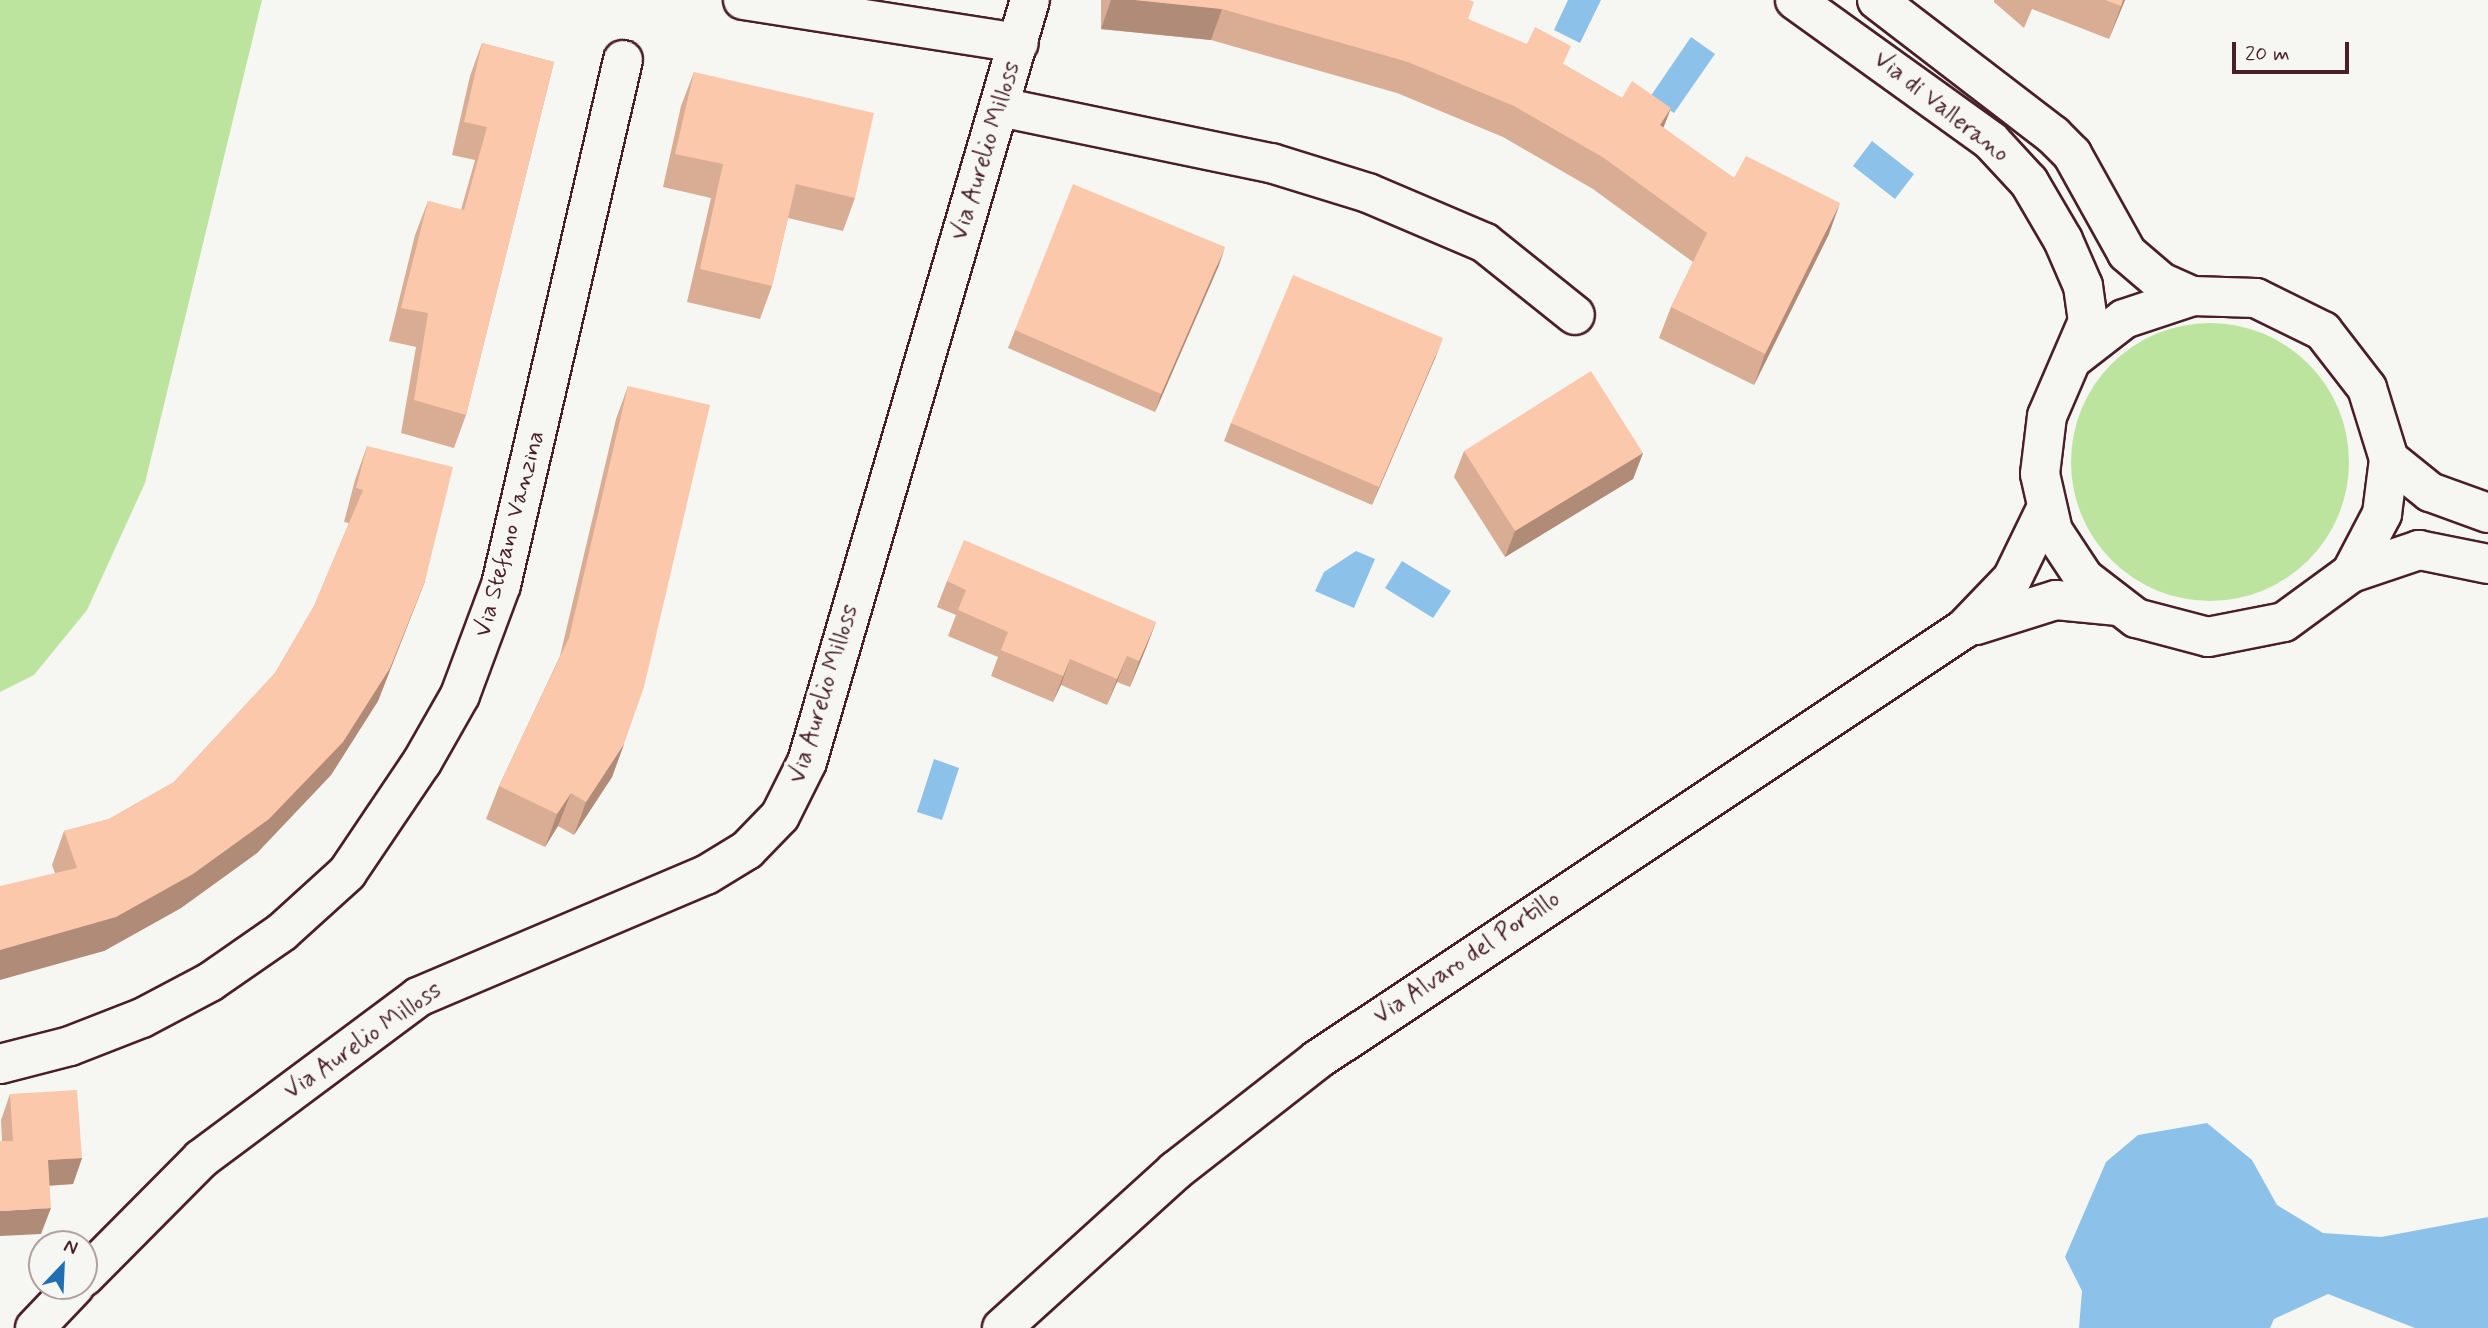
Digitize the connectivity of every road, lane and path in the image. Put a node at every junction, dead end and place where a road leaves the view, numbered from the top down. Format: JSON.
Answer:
{"nodes":[{"id":1,"x":743,"y":0,"type":"edge"},
{"id":2,"x":1030,"y":0,"type":"edge"},
{"id":3,"x":1795,"y":0,"type":"edge"},
{"id":4,"x":1877,"y":0,"type":"edge"},
{"id":5,"x":1019,"y":43,"type":"junction"},
{"id":6,"x":623,"y":60,"type":"dead end"},
{"id":7,"x":1000,"y":107,"type":"junction"},
{"id":8,"x":2193,"y":296,"type":"junction"},
{"id":9,"x":1575,"y":315,"type":"dead end"},
{"id":10,"x":2075,"y":357,"type":"junction"},
{"id":11,"x":2389,"y":459,"type":"junction"},
{"id":12,"x":2046,"y":509,"type":"junction"},
{"id":13,"x":2488,"y":513,"type":"edge"},
{"id":14,"x":2488,"y":564,"type":"edge"},
{"id":15,"x":2351,"y":573,"type":"junction"},
{"id":16,"x":2116,"y":606,"type":"junction"},
{"id":17,"x":1964,"y":629,"type":"junction"},
{"id":18,"x":0,"y":1064,"type":"edge"},
{"id":19,"x":98,"y":1263,"type":"edge"},
{"id":20,"x":62,"y":1300,"type":"edge"},
{"id":21,"x":35,"y":1328,"type":"edge"},
{"id":22,"x":1002,"y":1328,"type":"edge"}],
"edges":[{"from":1,"to":5,"type":"street"},
{"from":2,"to":5,"type":"street","name":"Via Aurelio Milloss"},
{"from":3,"to":10,"type":"street","name":"Via di Vallerano"},
{"from":4,"to":8,"type":"street","name":"Via di Vallerano"},
{"from":5,"to":7,"type":"street","name":"Via Aurelio Milloss"},
{"from":6,"to":18,"type":"street","name":"Via Stefano Vanzina"},
{"from":7,"to":9,"type":"street"},
{"from":7,"to":19,"type":"street","name":"Via Aurelio Milloss"},
{"from":8,"to":10,"type":"street","name":"Via di Vallerano"},
{"from":8,"to":11,"type":"street","name":"Via di Vallerano"},
{"from":10,"to":12,"type":"street","name":"Via di Vallerano"},
{"from":11,"to":13,"type":"street"},
{"from":11,"to":15,"type":"street","name":"Via di Vallerano"},
{"from":12,"to":16,"type":"street","name":"Via di Vallerano"},
{"from":12,"to":17,"type":"street","name":"Via Alvaro del Portillo"},
{"from":14,"to":15,"type":"street","name":"Via di Vallerano"},
{"from":15,"to":16,"type":"street","name":"Via di Vallerano"},
{"from":16,"to":17,"type":"street","name":"Via Alvaro del Portillo"},
{"from":17,"to":22,"type":"street","name":"Via Alvaro del Portillo"},
{"from":20,"to":21,"type":"street"}]}
